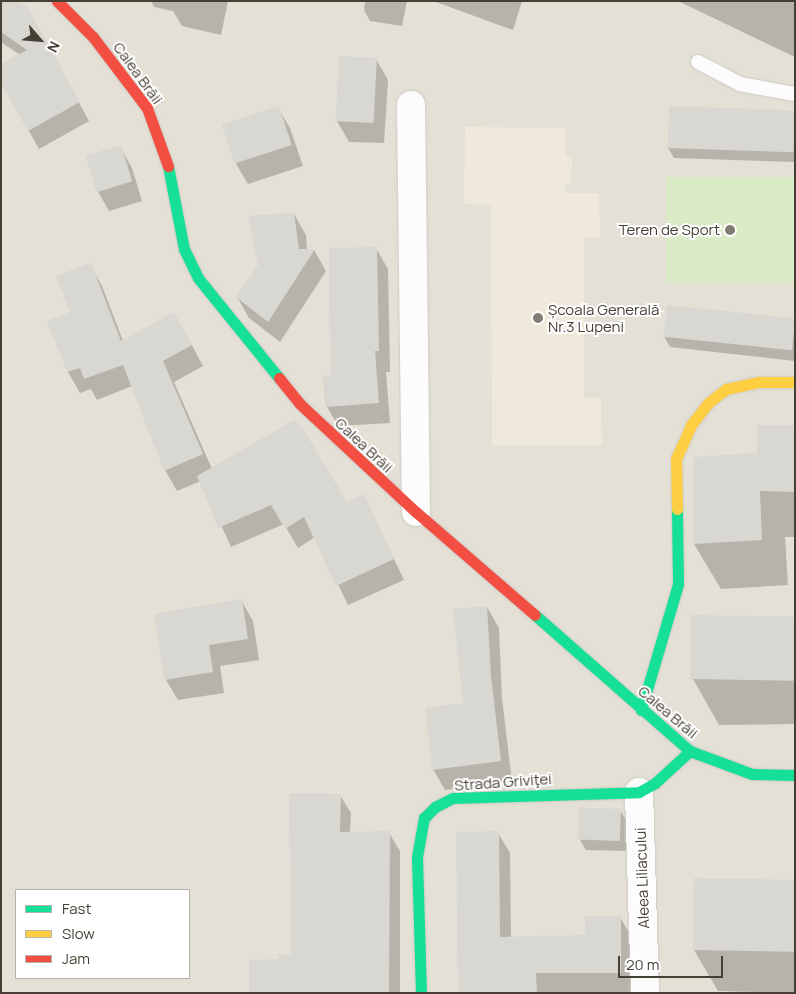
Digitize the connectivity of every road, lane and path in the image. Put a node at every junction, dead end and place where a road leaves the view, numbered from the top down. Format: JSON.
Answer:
{"nodes":[{"id":1,"x":57,"y":1,"type":"edge"},
{"id":2,"x":698,"y":62,"type":"dead end"},
{"id":3,"x":795,"y":94,"type":"edge"},
{"id":4,"x":411,"y":105,"type":"dead end"},
{"id":5,"x":795,"y":382,"type":"edge"},
{"id":6,"x":416,"y":512,"type":"junction"},
{"id":7,"x":642,"y":710,"type":"junction"},
{"id":8,"x":690,"y":751,"type":"junction"},
{"id":9,"x":795,"y":775,"type":"edge"},
{"id":10,"x":639,"y":792,"type":"junction"},
{"id":11,"x":420,"y":993,"type":"edge"},
{"id":12,"x":645,"y":993,"type":"edge"}],
"edges":[{"from":1,"to":6,"type":"main road","name":"Calea Brăii"},
{"from":2,"to":3,"type":"lane"},
{"from":4,"to":6,"type":"street"},
{"from":5,"to":7,"type":"main road"},
{"from":6,"to":7,"type":"main road","name":"Calea Brăii"},
{"from":7,"to":8,"type":"main road","name":"Calea Brăii"},
{"from":8,"to":9,"type":"main road","name":"Calea Brăii"},
{"from":8,"to":10,"type":"main road"},
{"from":10,"to":11,"type":"main road","name":"Strada Griviţei"},
{"from":10,"to":12,"type":"street","name":"Aleea Liliacului"}]}
